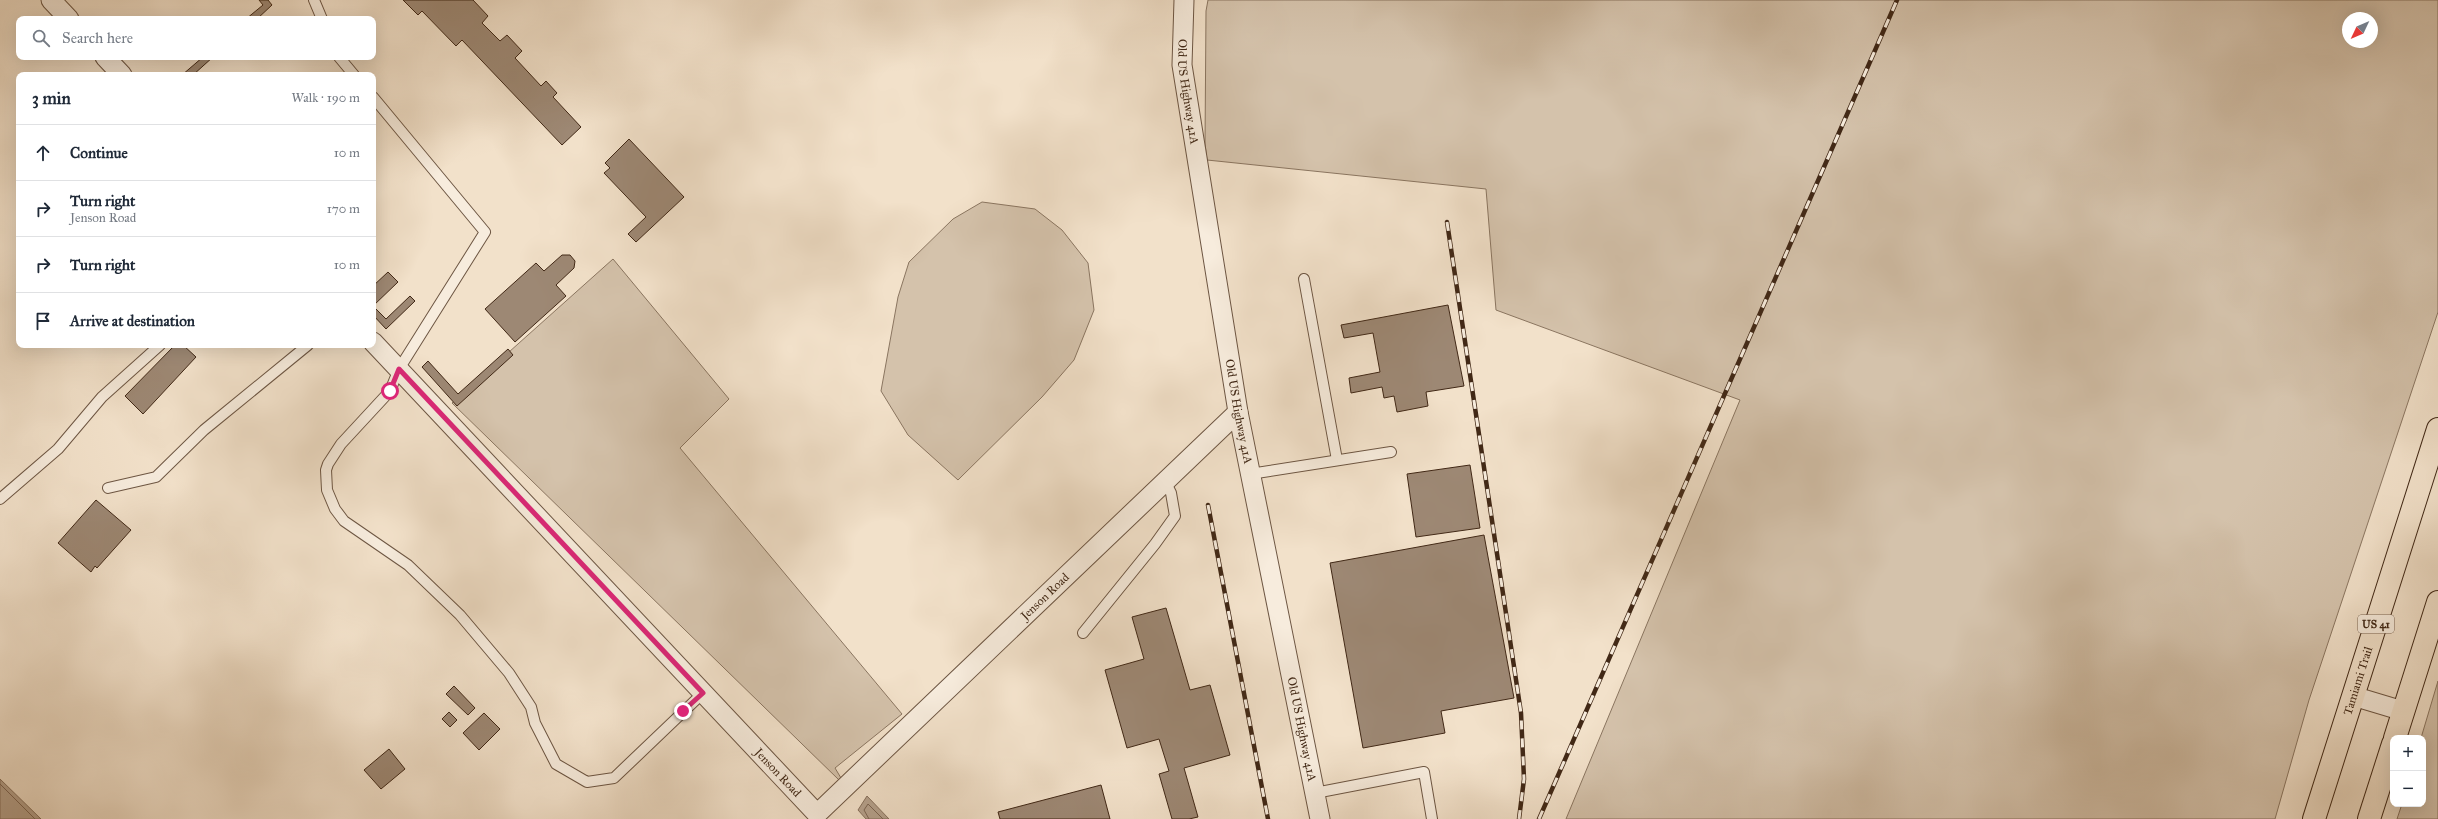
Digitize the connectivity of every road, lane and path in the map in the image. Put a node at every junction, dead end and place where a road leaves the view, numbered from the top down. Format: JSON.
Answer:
{"nodes":[{"id":1,"x":51,"y":0,"type":"edge"},
{"id":2,"x":314,"y":0,"type":"edge"},
{"id":3,"x":1184,"y":0,"type":"edge"},
{"id":4,"x":66,"y":16,"type":"edge"},
{"id":5,"x":321,"y":16,"type":"edge"},
{"id":6,"x":108,"y":60,"type":"edge"},
{"id":7,"x":342,"y":60,"type":"edge"},
{"id":8,"x":119,"y":72,"type":"edge"},
{"id":9,"x":352,"y":72,"type":"edge"},
{"id":10,"x":376,"y":101,"type":"edge"},
{"id":11,"x":1304,"y":279,"type":"dead end"},
{"id":12,"x":376,"y":345,"type":"edge"},
{"id":13,"x":157,"y":348,"type":"edge"},
{"id":14,"x":304,"y":348,"type":"edge"},
{"id":15,"x":399,"y":369,"type":"junction"},
{"id":16,"x":1238,"y":412,"type":"junction"},
{"id":17,"x":2438,"y":429,"type":"edge"},
{"id":18,"x":1391,"y":452,"type":"dead end"},
{"id":19,"x":1337,"y":460,"type":"junction"},
{"id":20,"x":1250,"y":474,"type":"junction"},
{"id":21,"x":1165,"y":481,"type":"junction"},
{"id":22,"x":108,"y":488,"type":"dead end"},
{"id":23,"x":0,"y":499,"type":"edge"},
{"id":24,"x":2438,"y":602,"type":"edge"},
{"id":25,"x":1084,"y":633,"type":"dead end"},
{"id":26,"x":703,"y":693,"type":"junction"},
{"id":27,"x":2353,"y":696,"type":"junction"},
{"id":28,"x":2403,"y":711,"type":"junction"},
{"id":29,"x":2396,"y":735,"type":"edge"},
{"id":30,"x":2390,"y":753,"type":"edge"},
{"id":31,"x":1315,"y":793,"type":"junction"},
{"id":32,"x":1320,"y":819,"type":"edge"},
{"id":33,"x":1432,"y":819,"type":"edge"},
{"id":34,"x":2314,"y":819,"type":"edge"},
{"id":35,"x":2369,"y":819,"type":"edge"}],
"edges":[{"from":1,"to":4,"type":"street"},
{"from":2,"to":5,"type":"lane"},
{"from":3,"to":16,"type":"street","name":"Old US Highway 41A"},
{"from":6,"to":8,"type":"street"},
{"from":7,"to":9,"type":"lane"},
{"from":10,"to":15,"type":"lane"},
{"from":11,"to":19,"type":"lane"},
{"from":12,"to":15,"type":"street","name":"Jenson Road"},
{"from":13,"to":23,"type":"lane"},
{"from":14,"to":22,"type":"lane"},
{"from":15,"to":26,"type":"street","name":"Jenson Road"},
{"from":15,"to":26,"type":"lane"},
{"from":16,"to":20,"type":"street","name":"Old US Highway 41A"},
{"from":16,"to":21,"type":"street","name":"Jenson Road"},
{"from":17,"to":27,"type":"main road","name":"Tamiami Trail","number":"US 41"},
{"from":18,"to":19,"type":"lane"},
{"from":19,"to":20,"type":"lane"},
{"from":20,"to":31,"type":"street","name":"Old US Highway 41A"},
{"from":21,"to":25,"type":"lane"},
{"from":21,"to":26,"type":"street","name":"Jenson Road"},
{"from":24,"to":28,"type":"main road"},
{"from":27,"to":28,"type":"street"},
{"from":27,"to":34,"type":"main road","name":"Tamiami Trail","number":"US 41"},
{"from":28,"to":29,"type":"main road"},
{"from":30,"to":35,"type":"main road"},
{"from":31,"to":32,"type":"street","name":"Old US Highway 41A"},
{"from":31,"to":33,"type":"lane"}]}
